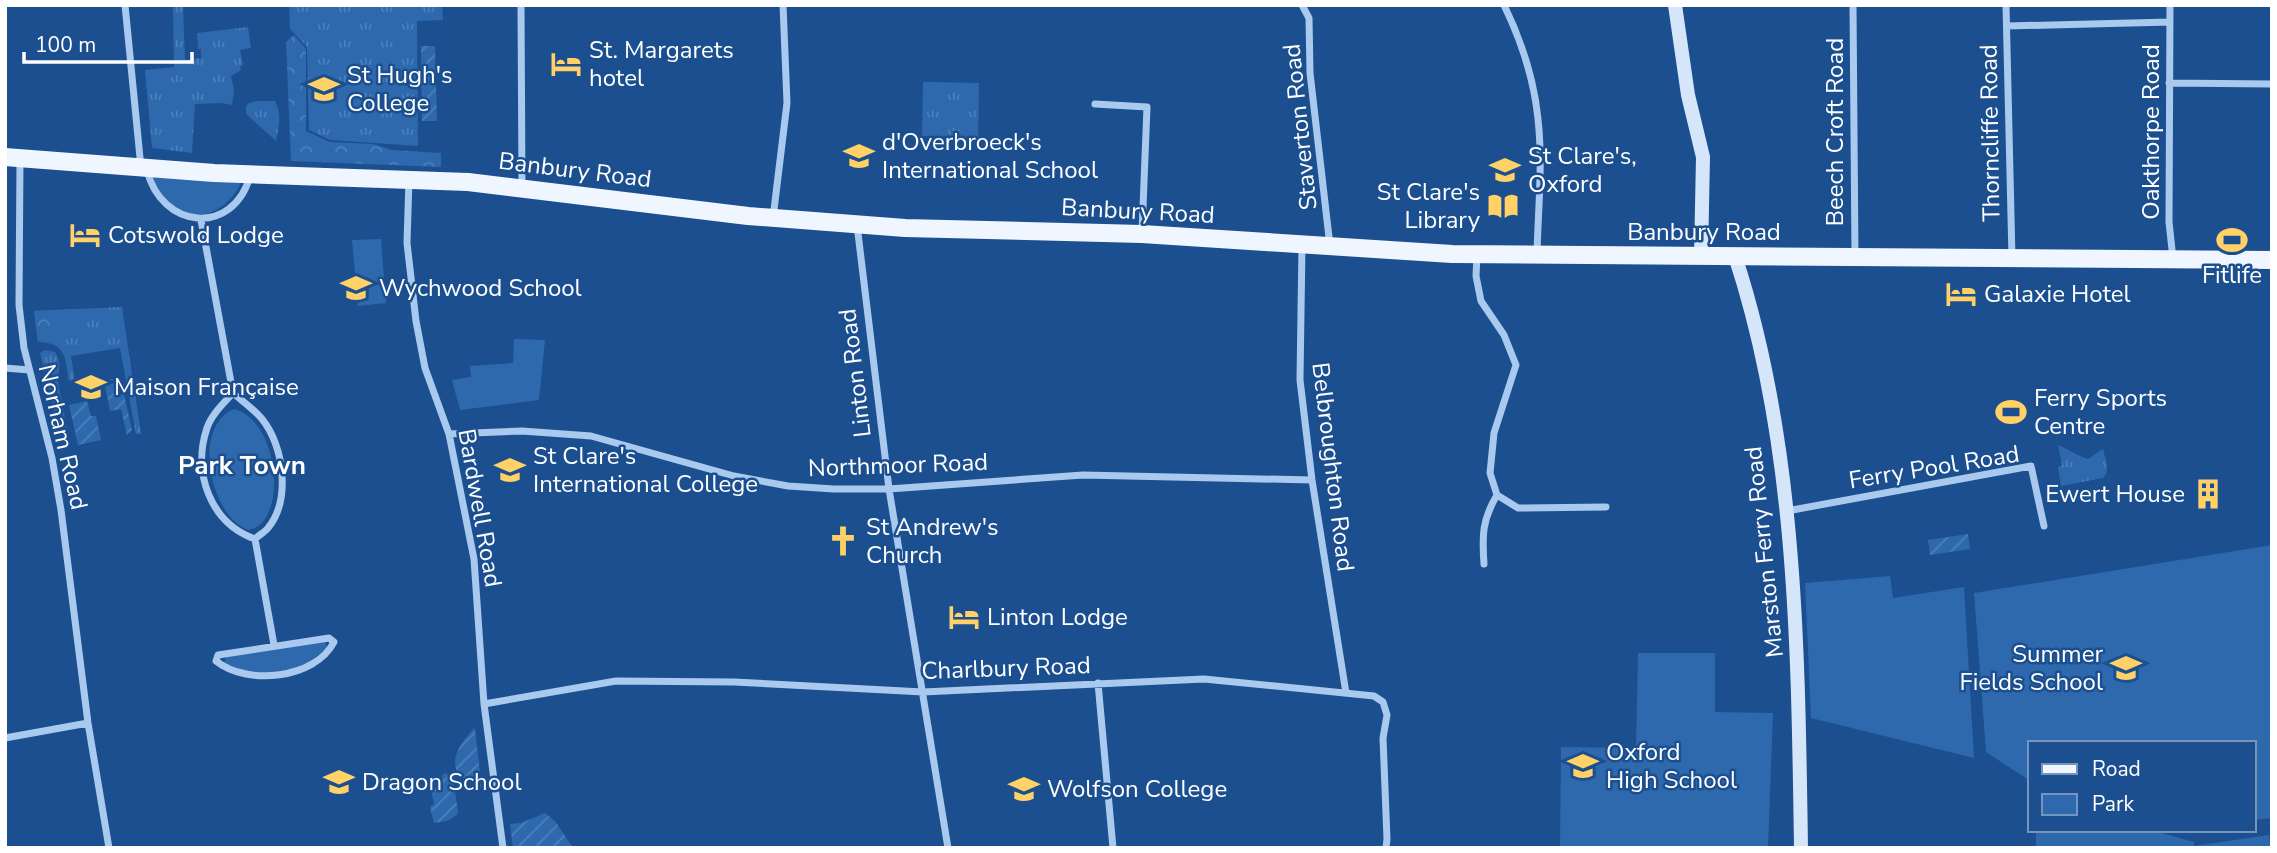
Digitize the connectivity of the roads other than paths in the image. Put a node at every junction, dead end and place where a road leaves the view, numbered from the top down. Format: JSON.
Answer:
{"nodes":[{"id":1,"x":125,"y":5,"type":"edge"},
{"id":2,"x":521,"y":5,"type":"edge"},
{"id":3,"x":783,"y":5,"type":"edge"},
{"id":4,"x":1303,"y":5,"type":"edge"},
{"id":5,"x":1504,"y":5,"type":"edge"},
{"id":6,"x":1675,"y":5,"type":"edge"},
{"id":7,"x":1853,"y":5,"type":"edge"},
{"id":8,"x":2006,"y":5,"type":"edge"},
{"id":9,"x":2170,"y":5,"type":"edge"},
{"id":10,"x":2170,"y":22,"type":"junction"},
{"id":11,"x":2007,"y":26,"type":"junction"},
{"id":12,"x":2169,"y":83,"type":"junction"},
{"id":13,"x":2272,"y":84,"type":"edge"},
{"id":14,"x":1095,"y":104,"type":"dead end"},
{"id":15,"x":13,"y":158,"type":"edge"},
{"id":16,"x":144,"y":169,"type":"junction"},
{"id":17,"x":250,"y":175,"type":"junction"},
{"id":18,"x":409,"y":178,"type":"junction"},
{"id":19,"x":522,"y":187,"type":"junction"},
{"id":20,"x":773,"y":219,"type":"junction"},
{"id":21,"x":201,"y":220,"type":"junction"},
{"id":22,"x":857,"y":224,"type":"junction"},
{"id":23,"x":1142,"y":234,"type":"junction"},
{"id":24,"x":1302,"y":244,"type":"junction"},
{"id":25,"x":1331,"y":247,"type":"junction"},
{"id":26,"x":1478,"y":254,"type":"junction"},
{"id":27,"x":1538,"y":255,"type":"junction"},
{"id":28,"x":1701,"y":256,"type":"junction"},
{"id":29,"x":1735,"y":256,"type":"junction"},
{"id":30,"x":1856,"y":258,"type":"junction"},
{"id":31,"x":2011,"y":259,"type":"junction"},
{"id":32,"x":2173,"y":259,"type":"junction"},
{"id":33,"x":2272,"y":260,"type":"edge"},
{"id":34,"x":5,"y":369,"type":"edge"},
{"id":35,"x":29,"y":370,"type":"junction"},
{"id":36,"x":233,"y":393,"type":"junction"},
{"id":37,"x":449,"y":434,"type":"junction"},
{"id":38,"x":1312,"y":480,"type":"junction"},
{"id":39,"x":889,"y":489,"type":"junction"},
{"id":40,"x":1497,"y":495,"type":"junction"},
{"id":41,"x":1606,"y":507,"type":"dead end"},
{"id":42,"x":1787,"y":511,"type":"junction"},
{"id":43,"x":2044,"y":526,"type":"dead end"},
{"id":44,"x":255,"y":539,"type":"junction"},
{"id":45,"x":1483,"y":564,"type":"dead end"},
{"id":46,"x":274,"y":645,"type":"junction"},
{"id":47,"x":1098,"y":683,"type":"junction"},
{"id":48,"x":923,"y":692,"type":"junction"},
{"id":49,"x":1346,"y":692,"type":"junction"},
{"id":50,"x":484,"y":704,"type":"junction"},
{"id":51,"x":88,"y":723,"type":"junction"},
{"id":52,"x":5,"y":738,"type":"edge"},
{"id":53,"x":109,"y":848,"type":"edge"},
{"id":54,"x":503,"y":848,"type":"edge"},
{"id":55,"x":948,"y":848,"type":"edge"},
{"id":56,"x":1113,"y":848,"type":"edge"},
{"id":57,"x":1386,"y":848,"type":"edge"},
{"id":58,"x":1801,"y":848,"type":"edge"}],
"edges":[{"from":1,"to":16,"type":"street"},
{"from":2,"to":19,"type":"street"},
{"from":3,"to":20,"type":"street"},
{"from":4,"to":25,"type":"street","name":"Staverton Road"},
{"from":5,"to":27,"type":"street"},
{"from":6,"to":28,"type":"main road"},
{"from":7,"to":30,"type":"street","name":"Beech Croft Road"},
{"from":8,"to":11,"type":"street","name":"Thorncliffe Road"},
{"from":9,"to":10,"type":"street","name":"Oakthorpe Road"},
{"from":10,"to":11,"type":"street"},
{"from":10,"to":12,"type":"street","name":"Oakthorpe Road"},
{"from":11,"to":31,"type":"street","name":"Thorncliffe Road"},
{"from":12,"to":13,"type":"street"},
{"from":12,"to":32,"type":"street","name":"Oakthorpe Road"},
{"from":14,"to":23,"type":"street"},
{"from":15,"to":16,"type":"main road","name":"Banbury Road"},
{"from":15,"to":35,"type":"street","name":"Norham Road"},
{"from":16,"to":17,"type":"main road","name":"Banbury Road"},
{"from":16,"to":21,"type":"street"},
{"from":17,"to":18,"type":"main road","name":"Banbury Road"},
{"from":17,"to":21,"type":"street"},
{"from":18,"to":19,"type":"main road","name":"Banbury Road"},
{"from":18,"to":37,"type":"street","name":"Bardwell Road"},
{"from":19,"to":20,"type":"main road","name":"Banbury Road"},
{"from":20,"to":22,"type":"main road","name":"Banbury Road"},
{"from":21,"to":36,"type":"street"},
{"from":22,"to":23,"type":"main road","name":"Banbury Road"},
{"from":22,"to":39,"type":"street","name":"Linton Road"},
{"from":23,"to":24,"type":"main road","name":"Banbury Road"},
{"from":24,"to":25,"type":"main road","name":"Banbury Road"},
{"from":24,"to":38,"type":"street","name":"Belbroughton Road"},
{"from":25,"to":26,"type":"main road","name":"Banbury Road"},
{"from":26,"to":27,"type":"main road","name":"Banbury Road"},
{"from":26,"to":40,"type":"street"},
{"from":27,"to":28,"type":"main road","name":"Banbury Road"},
{"from":28,"to":29,"type":"main road","name":"Banbury Road"},
{"from":29,"to":30,"type":"main road","name":"Banbury Road"},
{"from":29,"to":42,"type":"main road","name":"Marston Ferry Road"},
{"from":30,"to":31,"type":"main road","name":"Banbury Road"},
{"from":31,"to":32,"type":"main road","name":"Banbury Road"},
{"from":32,"to":33,"type":"main road","name":"Banbury Road"},
{"from":34,"to":35,"type":"street"},
{"from":35,"to":51,"type":"street","name":"Norham Road"},
{"from":36,"to":44,"type":"street"},
{"from":36,"to":44,"type":"street"},
{"from":37,"to":39,"type":"street","name":"Northmoor Road"},
{"from":37,"to":50,"type":"street","name":"Bardwell Road"},
{"from":38,"to":39,"type":"street","name":"Northmoor Road"},
{"from":38,"to":49,"type":"street","name":"Belbroughton Road"},
{"from":39,"to":48,"type":"street","name":"Linton Road"},
{"from":40,"to":41,"type":"street"},
{"from":40,"to":45,"type":"street"},
{"from":42,"to":43,"type":"street","name":"Ferry Pool Road"},
{"from":42,"to":58,"type":"main road","name":"Marston Ferry Road"},
{"from":44,"to":46,"type":"street"},
{"from":46,"to":46,"type":"street"},
{"from":47,"to":48,"type":"street","name":"Charlbury Road"},
{"from":47,"to":49,"type":"street","name":"Charlbury Road"},
{"from":47,"to":56,"type":"street"},
{"from":48,"to":50,"type":"street","name":"Charlbury Road"},
{"from":48,"to":55,"type":"street","name":"Linton Road"},
{"from":49,"to":57,"type":"street","name":"Charlbury Road"},
{"from":50,"to":54,"type":"street","name":"Bardwell Road"},
{"from":51,"to":52,"type":"street"},
{"from":51,"to":53,"type":"street","name":"Norham Road"}]}
